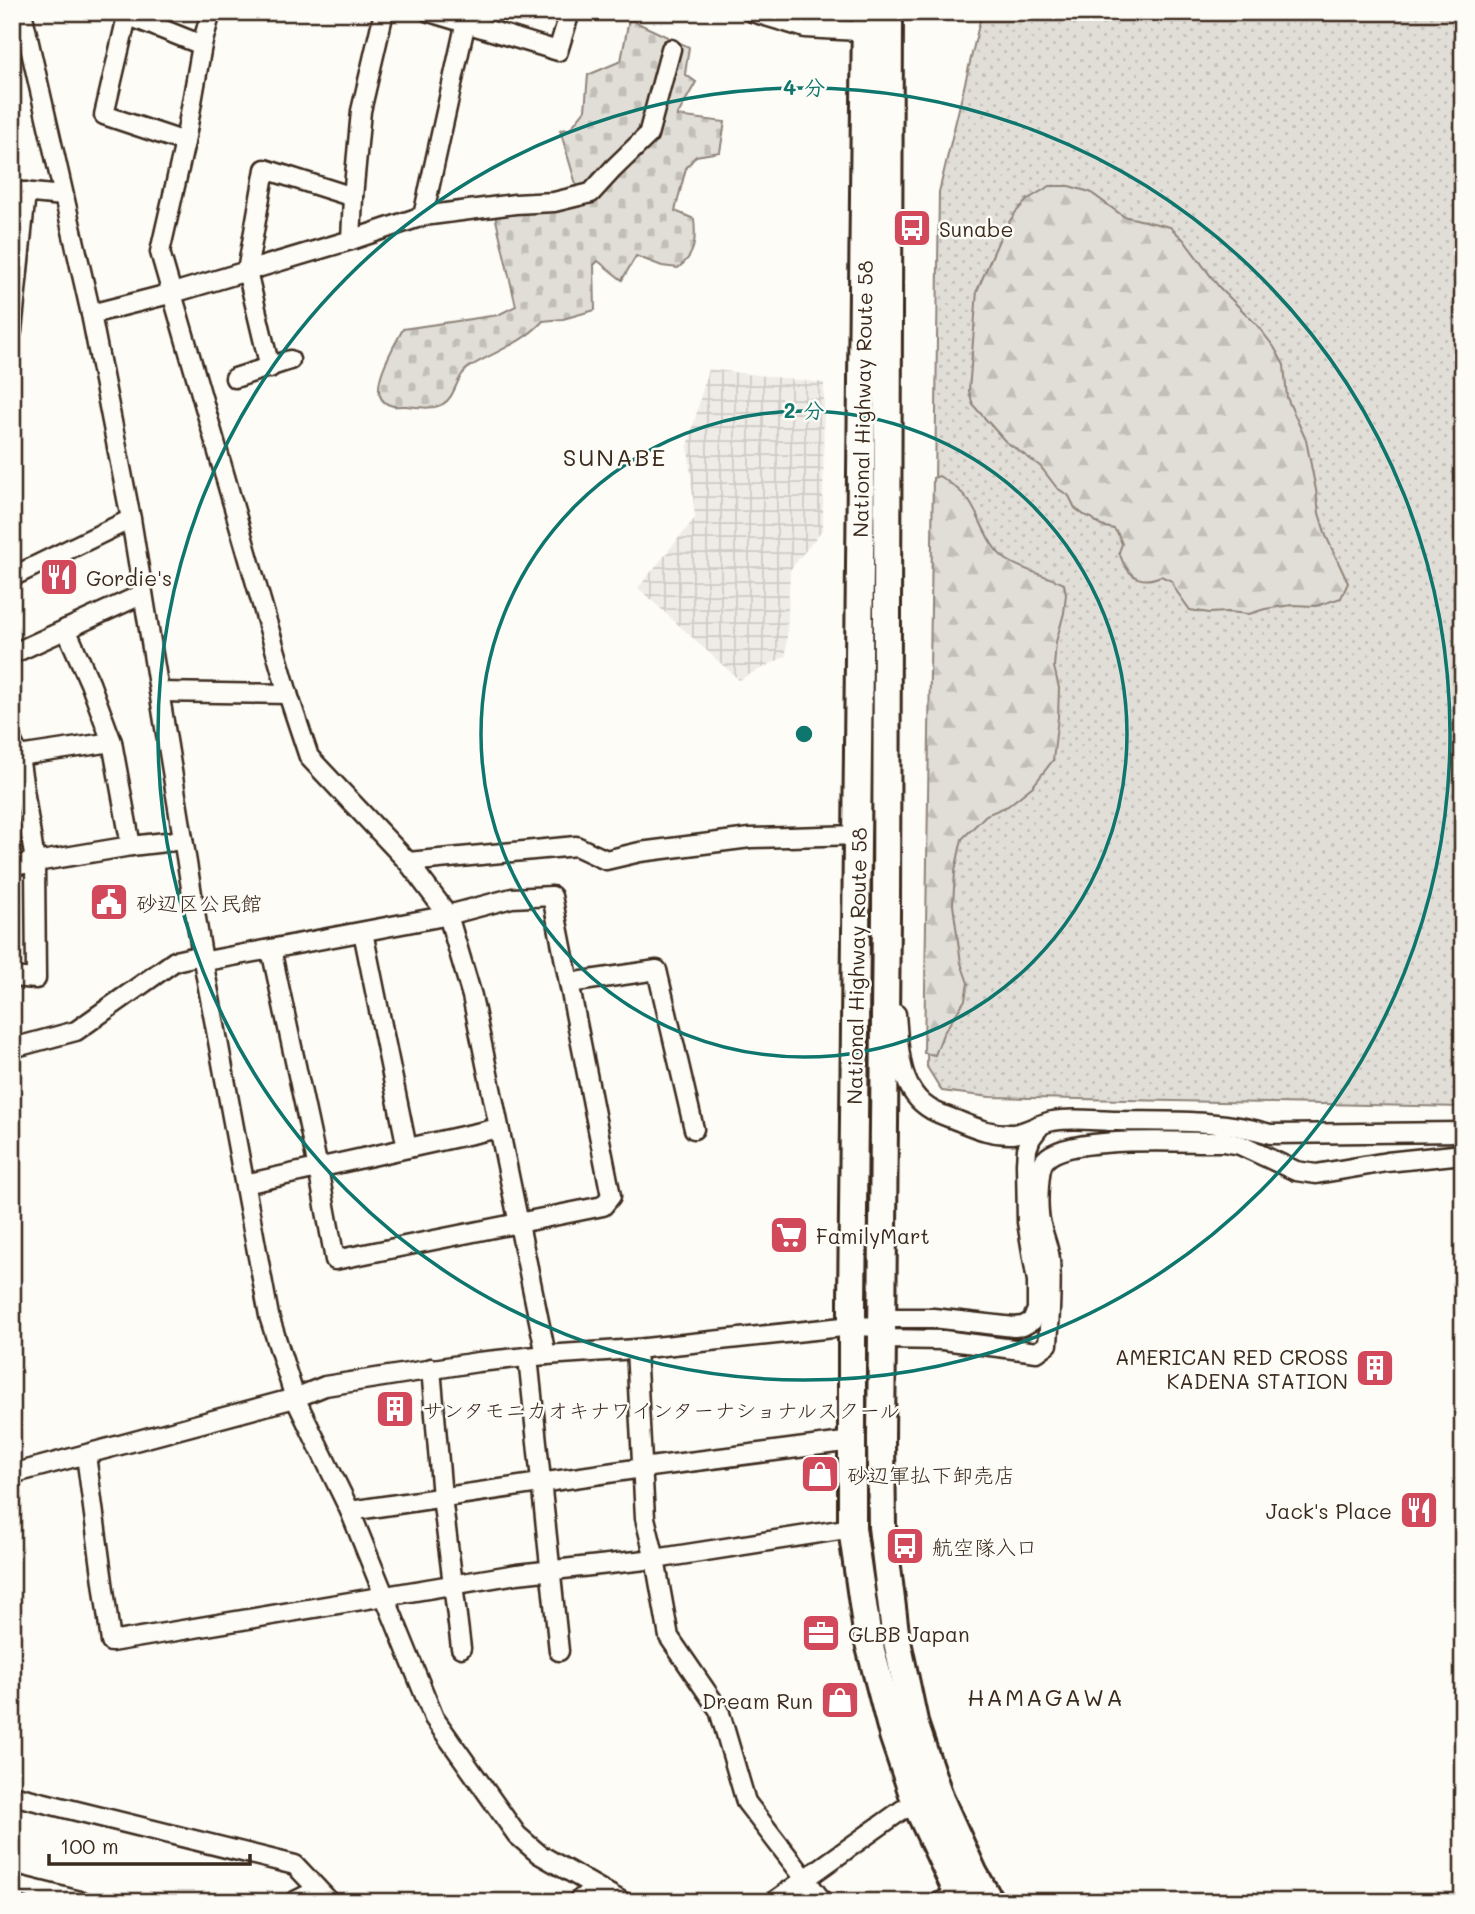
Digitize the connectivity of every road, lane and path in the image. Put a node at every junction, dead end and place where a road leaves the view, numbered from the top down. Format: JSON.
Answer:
{"nodes":[{"id":1,"x":22,"y":12,"type":"edge"},
{"id":2,"x":211,"y":12,"type":"edge"},
{"id":3,"x":384,"y":12,"type":"edge"},
{"id":4,"x":429,"y":12,"type":"edge"},
{"id":5,"x":570,"y":12,"type":"edge"},
{"id":6,"x":752,"y":12,"type":"edge"},
{"id":7,"x":125,"y":13,"type":"edge"},
{"id":8,"x":466,"y":18,"type":"edge"},
{"id":9,"x":878,"y":22,"type":"edge"},
{"id":10,"x":202,"y":45,"type":"junction"},
{"id":11,"x":671,"y":49,"type":"dead end"},
{"id":12,"x":185,"y":142,"type":"junction"},
{"id":13,"x":19,"y":192,"type":"edge"},
{"id":14,"x":63,"y":196,"type":"junction"},
{"id":15,"x":353,"y":197,"type":"junction"},
{"id":16,"x":423,"y":216,"type":"junction"},
{"id":17,"x":351,"y":240,"type":"junction"},
{"id":18,"x":247,"y":271,"type":"junction"},
{"id":19,"x":173,"y":293,"type":"junction"},
{"id":20,"x":91,"y":314,"type":"junction"},
{"id":21,"x":12,"y":331,"type":"edge"},
{"id":22,"x":290,"y":360,"type":"dead end"},
{"id":23,"x":270,"y":368,"type":"junction"},
{"id":24,"x":235,"y":378,"type":"dead end"},
{"id":25,"x":131,"y":519,"type":"junction"},
{"id":26,"x":12,"y":577,"type":"edge"},
{"id":27,"x":142,"y":594,"type":"junction"},
{"id":28,"x":66,"y":629,"type":"junction"},
{"id":29,"x":12,"y":653,"type":"edge"},
{"id":30,"x":159,"y":692,"type":"junction"},
{"id":31,"x":288,"y":694,"type":"junction"},
{"id":32,"x":112,"y":742,"type":"junction"},
{"id":33,"x":15,"y":752,"type":"edge"},
{"id":34,"x":858,"y":835,"type":"junction"},
{"id":35,"x":183,"y":840,"type":"junction"},
{"id":36,"x":131,"y":846,"type":"junction"},
{"id":37,"x":35,"y":862,"type":"junction"},
{"id":38,"x":408,"y":862,"type":"junction"},
{"id":39,"x":12,"y":866,"type":"edge"},
{"id":40,"x":886,"y":914,"type":"junction"},
{"id":41,"x":448,"y":915,"type":"junction"},
{"id":42,"x":363,"y":932,"type":"junction"},
{"id":43,"x":271,"y":949,"type":"junction"},
{"id":44,"x":203,"y":958,"type":"junction"},
{"id":45,"x":12,"y":976,"type":"edge"},
{"id":46,"x":569,"y":983,"type":"junction"},
{"id":47,"x":12,"y":1046,"type":"edge"},
{"id":48,"x":1040,"y":1126,"type":"junction"},
{"id":49,"x":499,"y":1128,"type":"junction"},
{"id":50,"x":694,"y":1129,"type":"dead end"},
{"id":51,"x":1463,"y":1132,"type":"edge"},
{"id":52,"x":1198,"y":1137,"type":"junction"},
{"id":53,"x":407,"y":1148,"type":"junction"},
{"id":54,"x":1463,"y":1154,"type":"edge"},
{"id":55,"x":318,"y":1168,"type":"junction"},
{"id":56,"x":245,"y":1184,"type":"junction"},
{"id":57,"x":518,"y":1222,"type":"junction"},
{"id":58,"x":852,"y":1326,"type":"junction"},
{"id":59,"x":882,"y":1328,"type":"junction"},
{"id":60,"x":636,"y":1349,"type":"junction"},
{"id":61,"x":537,"y":1356,"type":"junction"},
{"id":62,"x":431,"y":1368,"type":"junction"},
{"id":63,"x":295,"y":1398,"type":"junction"},
{"id":64,"x":852,"y":1441,"type":"junction"},
{"id":65,"x":86,"y":1455,"type":"junction"},
{"id":66,"x":642,"y":1468,"type":"junction"},
{"id":67,"x":12,"y":1474,"type":"edge"},
{"id":68,"x":541,"y":1483,"type":"junction"},
{"id":69,"x":442,"y":1497,"type":"junction"},
{"id":70,"x":349,"y":1511,"type":"junction"},
{"id":71,"x":852,"y":1528,"type":"junction"},
{"id":72,"x":655,"y":1559,"type":"junction"},
{"id":73,"x":551,"y":1570,"type":"junction"},
{"id":74,"x":453,"y":1585,"type":"junction"},
{"id":75,"x":386,"y":1597,"type":"junction"},
{"id":76,"x":461,"y":1648,"type":"dead end"},
{"id":77,"x":559,"y":1651,"type":"dead end"},
{"id":78,"x":12,"y":1795,"type":"edge"},
{"id":79,"x":917,"y":1806,"type":"junction"},
{"id":80,"x":804,"y":1878,"type":"junction"},
{"id":81,"x":12,"y":1884,"type":"edge"},
{"id":82,"x":596,"y":1887,"type":"junction"},
{"id":83,"x":323,"y":1896,"type":"edge"},
{"id":84,"x":954,"y":1899,"type":"edge"},
{"id":85,"x":84,"y":1902,"type":"edge"},
{"id":86,"x":293,"y":1902,"type":"edge"},
{"id":87,"x":577,"y":1902,"type":"edge"},
{"id":88,"x":623,"y":1902,"type":"edge"},
{"id":89,"x":773,"y":1902,"type":"edge"},
{"id":90,"x":823,"y":1902,"type":"edge"},
{"id":91,"x":990,"y":1902,"type":"edge"}],
"edges":[{"from":1,"to":14,"type":"street"},
{"from":2,"to":10,"type":"street"},
{"from":3,"to":15,"type":"street"},
{"from":4,"to":8,"type":"street"},
{"from":5,"to":8,"type":"street"},
{"from":6,"to":9,"type":"street"},
{"from":7,"to":10,"type":"street"},
{"from":7,"to":12,"type":"street"},
{"from":8,"to":16,"type":"street"},
{"from":9,"to":34,"type":"highway","name":"National Highway Route 58"},
{"from":9,"to":40,"type":"highway","name":"National Highway Route 58"},
{"from":10,"to":12,"type":"street"},
{"from":11,"to":16,"type":"street"},
{"from":12,"to":19,"type":"street"},
{"from":13,"to":14,"type":"street"},
{"from":13,"to":21,"type":"street"},
{"from":14,"to":20,"type":"street"},
{"from":15,"to":17,"type":"street"},
{"from":15,"to":18,"type":"street"},
{"from":16,"to":17,"type":"street"},
{"from":17,"to":18,"type":"street"},
{"from":18,"to":19,"type":"street"},
{"from":18,"to":23,"type":"street"},
{"from":19,"to":20,"type":"street"},
{"from":19,"to":31,"type":"street"},
{"from":20,"to":25,"type":"street"},
{"from":22,"to":23,"type":"street"},
{"from":23,"to":24,"type":"street"},
{"from":25,"to":26,"type":"street"},
{"from":25,"to":27,"type":"street"},
{"from":27,"to":28,"type":"street"},
{"from":27,"to":30,"type":"street"},
{"from":28,"to":29,"type":"street"},
{"from":28,"to":32,"type":"street"},
{"from":30,"to":31,"type":"street"},
{"from":30,"to":35,"type":"street"},
{"from":31,"to":38,"type":"street"},
{"from":32,"to":33,"type":"street"},
{"from":32,"to":36,"type":"street"},
{"from":33,"to":37,"type":"street"},
{"from":34,"to":38,"type":"street"},
{"from":34,"to":58,"type":"highway","name":"National Highway Route 58"},
{"from":35,"to":36,"type":"street"},
{"from":35,"to":44,"type":"street"},
{"from":36,"to":37,"type":"street"},
{"from":37,"to":39,"type":"street"},
{"from":37,"to":45,"type":"street"},
{"from":38,"to":41,"type":"street"},
{"from":40,"to":48,"type":"street"},
{"from":40,"to":59,"type":"highway","name":"National Highway Route 58"},
{"from":41,"to":42,"type":"street"},
{"from":41,"to":46,"type":"street"},
{"from":41,"to":49,"type":"street"},
{"from":42,"to":43,"type":"street"},
{"from":42,"to":53,"type":"street"},
{"from":43,"to":44,"type":"street"},
{"from":43,"to":55,"type":"street"},
{"from":44,"to":47,"type":"street"},
{"from":44,"to":56,"type":"street"},
{"from":46,"to":50,"type":"street"},
{"from":46,"to":57,"type":"street"},
{"from":48,"to":52,"type":"street"},
{"from":48,"to":59,"type":"street"},
{"from":49,"to":53,"type":"street"},
{"from":49,"to":57,"type":"street"},
{"from":51,"to":52,"type":"street"},
{"from":52,"to":54,"type":"street"},
{"from":52,"to":59,"type":"street"},
{"from":53,"to":55,"type":"street"},
{"from":55,"to":56,"type":"street"},
{"from":55,"to":57,"type":"street"},
{"from":56,"to":63,"type":"street"},
{"from":57,"to":61,"type":"street"},
{"from":58,"to":59,"type":"street"},
{"from":58,"to":60,"type":"street"},
{"from":58,"to":64,"type":"highway","name":"National Highway Route 58"},
{"from":59,"to":91,"type":"highway","name":"National Highway Route 58"},
{"from":60,"to":61,"type":"street"},
{"from":60,"to":66,"type":"street"},
{"from":61,"to":62,"type":"street"},
{"from":61,"to":68,"type":"street"},
{"from":62,"to":63,"type":"street"},
{"from":62,"to":69,"type":"street"},
{"from":63,"to":65,"type":"street"},
{"from":63,"to":70,"type":"street"},
{"from":64,"to":66,"type":"street"},
{"from":64,"to":71,"type":"highway","name":"National Highway Route 58"},
{"from":65,"to":67,"type":"street"},
{"from":65,"to":75,"type":"street"},
{"from":66,"to":68,"type":"street"},
{"from":66,"to":72,"type":"street"},
{"from":68,"to":69,"type":"street"},
{"from":68,"to":73,"type":"street"},
{"from":69,"to":70,"type":"street"},
{"from":69,"to":74,"type":"street"},
{"from":70,"to":75,"type":"street"},
{"from":71,"to":72,"type":"street"},
{"from":71,"to":79,"type":"highway","name":"National Highway Route 58"},
{"from":72,"to":73,"type":"street"},
{"from":72,"to":80,"type":"street"},
{"from":73,"to":74,"type":"street"},
{"from":73,"to":77,"type":"street"},
{"from":74,"to":75,"type":"street"},
{"from":74,"to":76,"type":"street"},
{"from":75,"to":82,"type":"street"},
{"from":78,"to":83,"type":"street"},
{"from":79,"to":80,"type":"street"},
{"from":79,"to":84,"type":"highway","name":"National Highway Route 58"},
{"from":80,"to":89,"type":"street"},
{"from":80,"to":90,"type":"street"},
{"from":81,"to":85,"type":"street"},
{"from":82,"to":87,"type":"street"},
{"from":82,"to":88,"type":"street"},
{"from":83,"to":86,"type":"street"}]}
